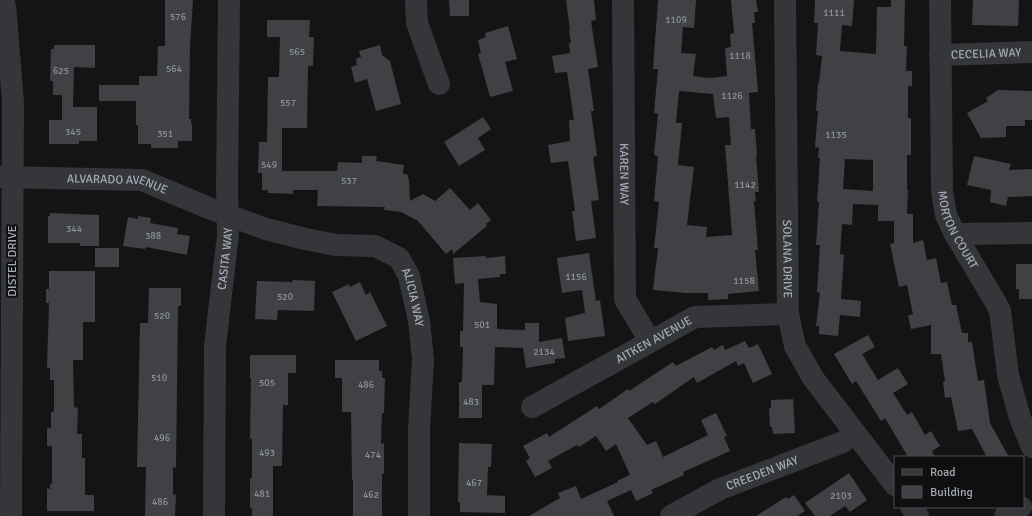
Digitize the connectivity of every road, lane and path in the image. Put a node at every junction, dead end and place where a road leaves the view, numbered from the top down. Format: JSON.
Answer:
{"nodes":[{"id":1,"x":229,"y":0,"type":"edge"},
{"id":2,"x":416,"y":0,"type":"edge"},
{"id":3,"x":624,"y":0,"type":"edge"},
{"id":4,"x":785,"y":0,"type":"edge"},
{"id":5,"x":940,"y":0,"type":"edge"},
{"id":6,"x":5,"y":6,"type":"dead end"},
{"id":7,"x":1032,"y":52,"type":"edge"},
{"id":8,"x":940,"y":54,"type":"junction"},
{"id":9,"x":439,"y":84,"type":"dead end"},
{"id":10,"x":6,"y":176,"type":"edge"},
{"id":11,"x":228,"y":215,"type":"junction"},
{"id":12,"x":1032,"y":233,"type":"edge"},
{"id":13,"x":955,"y":234,"type":"junction"},
{"id":14,"x":788,"y":314,"type":"junction"},
{"id":15,"x":650,"y":341,"type":"junction"},
{"id":16,"x":532,"y":407,"type":"dead end"},
{"id":17,"x":855,"y":433,"type":"junction"},
{"id":18,"x":1032,"y":447,"type":"edge"},
{"id":19,"x":894,"y":484,"type":"edge"},
{"id":20,"x":912,"y":508,"type":"edge"},
{"id":21,"x":1019,"y":508,"type":"edge"},
{"id":22,"x":11,"y":516,"type":"edge"},
{"id":23,"x":214,"y":516,"type":"edge"},
{"id":24,"x":419,"y":516,"type":"edge"},
{"id":25,"x":671,"y":516,"type":"edge"},
{"id":26,"x":918,"y":516,"type":"edge"},
{"id":27,"x":1005,"y":516,"type":"edge"}],
"edges":[{"from":1,"to":11,"type":"street","name":"CASITA WAY"},
{"from":2,"to":9,"type":"street"},
{"from":3,"to":15,"type":"street","name":"KAREN WAY"},
{"from":4,"to":14,"type":"street","name":"SOLANA DRIVE"},
{"from":5,"to":8,"type":"street","name":"MORTON COURT"},
{"from":6,"to":10,"type":"street","name":"DISTEL DRIVE"},
{"from":7,"to":8,"type":"street","name":"CECELIA WAY"},
{"from":8,"to":13,"type":"street","name":"MORTON COURT"},
{"from":10,"to":11,"type":"street","name":"ALVARADO AVENUE"},
{"from":10,"to":22,"type":"street","name":"DISTEL DRIVE"},
{"from":11,"to":23,"type":"street","name":"CASITA WAY"},
{"from":11,"to":24,"type":"street","name":"ALICIA WAY"},
{"from":12,"to":13,"type":"street"},
{"from":13,"to":18,"type":"street","name":"MORTON COURT"},
{"from":14,"to":15,"type":"street","name":"AITKEN AVENUE"},
{"from":14,"to":17,"type":"street","name":"SOLANA DRIVE"},
{"from":15,"to":16,"type":"street","name":"AITKEN AVENUE"},
{"from":17,"to":19,"type":"street","name":"SOLANA DRIVE"},
{"from":17,"to":25,"type":"street","name":"CREEDEN WAY"},
{"from":20,"to":26,"type":"street"},
{"from":21,"to":27,"type":"street"}]}
